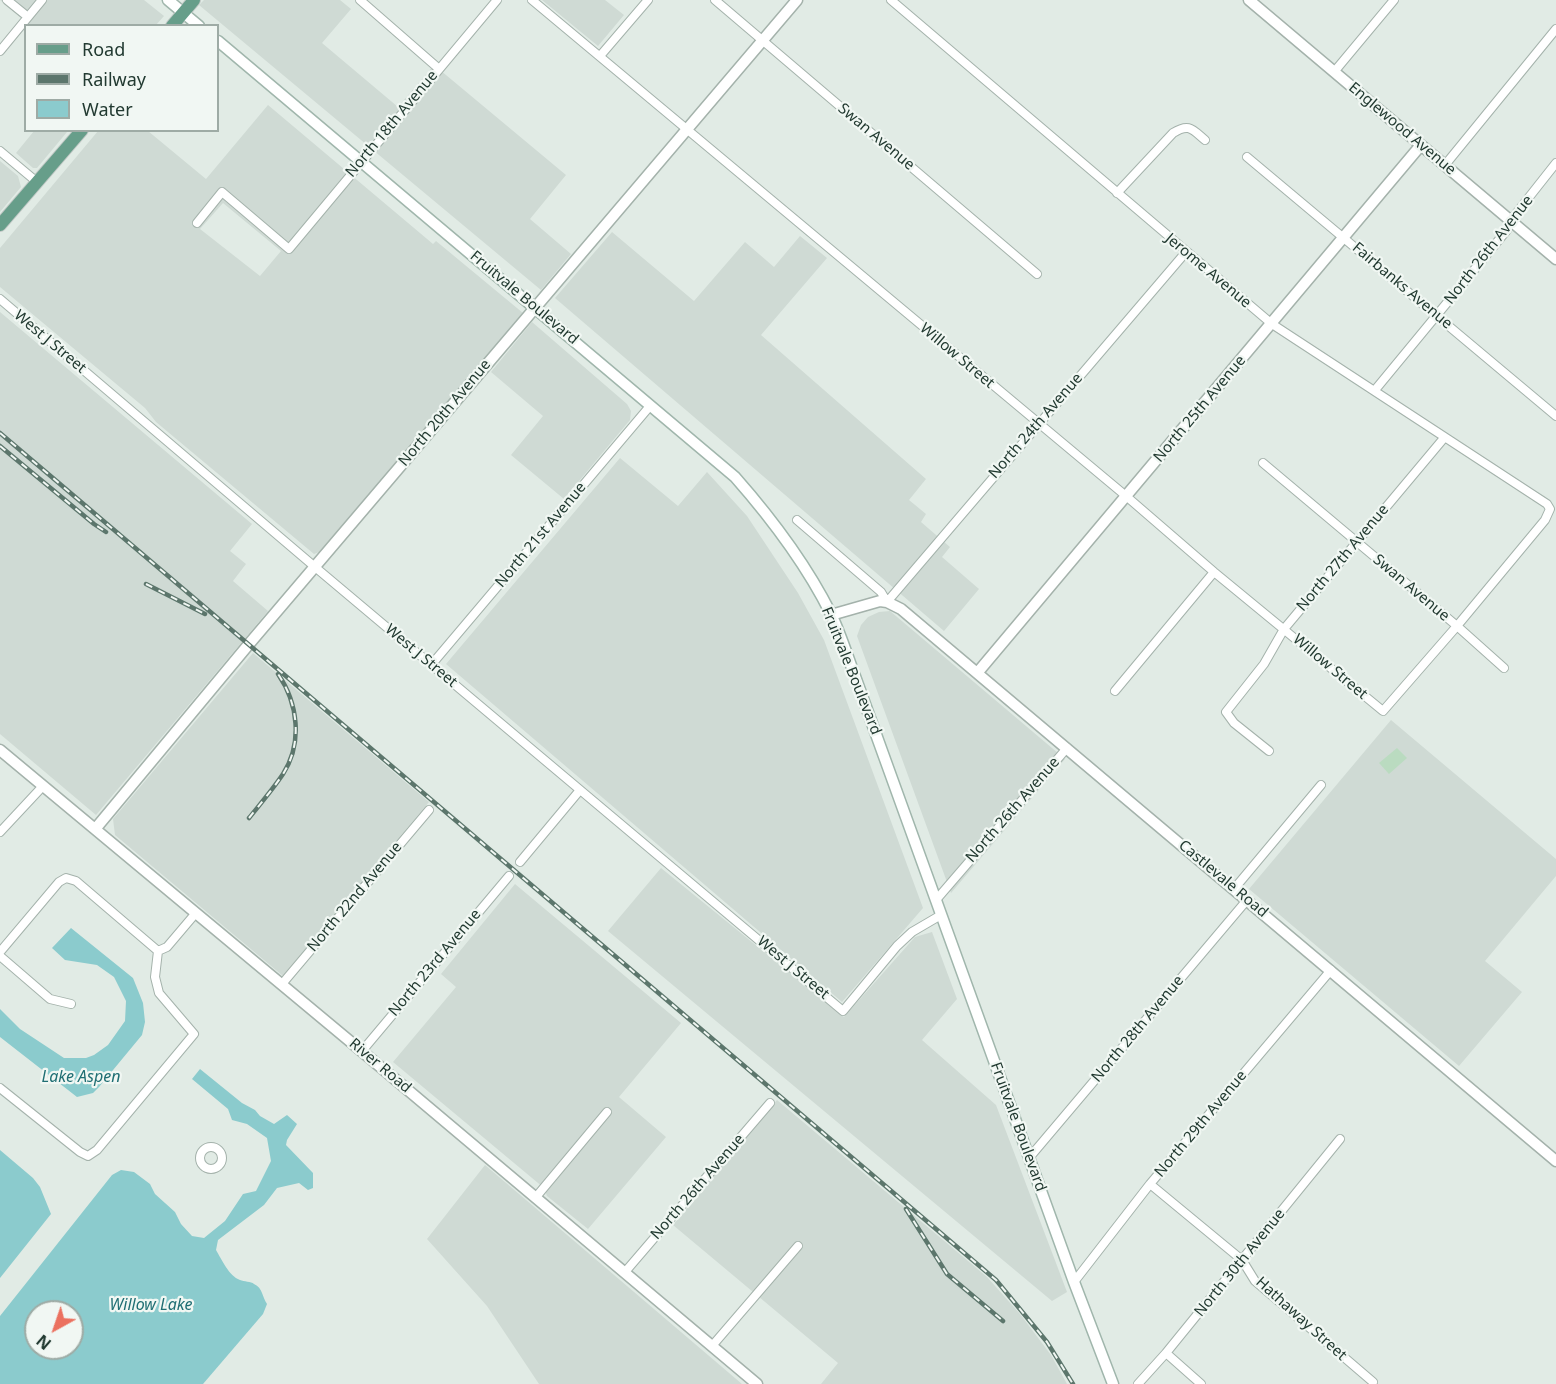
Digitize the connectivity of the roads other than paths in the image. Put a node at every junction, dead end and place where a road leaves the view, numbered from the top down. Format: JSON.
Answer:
{"nodes":[{"id":1,"x":7,"y":0,"type":"edge"},
{"id":2,"x":42,"y":0,"type":"edge"},
{"id":3,"x":168,"y":0,"type":"edge"},
{"id":4,"x":194,"y":0,"type":"edge"},
{"id":5,"x":360,"y":0,"type":"edge"},
{"id":6,"x":497,"y":0,"type":"edge"},
{"id":7,"x":532,"y":0,"type":"edge"},
{"id":8,"x":648,"y":0,"type":"edge"},
{"id":9,"x":714,"y":0,"type":"edge"},
{"id":10,"x":796,"y":0,"type":"edge"},
{"id":11,"x":891,"y":0,"type":"edge"},
{"id":12,"x":1249,"y":0,"type":"edge"},
{"id":13,"x":1394,"y":0,"type":"edge"},
{"id":14,"x":183,"y":12,"type":"junction"},
{"id":15,"x":28,"y":18,"type":"junction"},
{"id":16,"x":174,"y":24,"type":"edge"},
{"id":17,"x":197,"y":24,"type":"edge"},
{"id":18,"x":1556,"y":29,"type":"edge"},
{"id":19,"x":762,"y":40,"type":"junction"},
{"id":20,"x":219,"y":42,"type":"edge"},
{"id":21,"x":0,"y":51,"type":"edge"},
{"id":22,"x":600,"y":56,"type":"junction"},
{"id":23,"x":438,"y":68,"type":"junction"},
{"id":24,"x":1334,"y":72,"type":"junction"},
{"id":25,"x":687,"y":129,"type":"junction"},
{"id":26,"x":79,"y":132,"type":"edge"},
{"id":27,"x":1205,"y":140,"type":"dead end"},
{"id":28,"x":1421,"y":145,"type":"junction"},
{"id":29,"x":0,"y":151,"type":"edge"},
{"id":30,"x":1247,"y":157,"type":"dead end"},
{"id":31,"x":362,"y":161,"type":"junction"},
{"id":32,"x":1556,"y":163,"type":"edge"},
{"id":33,"x":1445,"y":165,"type":"junction"},
{"id":34,"x":37,"y":182,"type":"junction"},
{"id":35,"x":1117,"y":193,"type":"junction"},
{"id":36,"x":1510,"y":220,"type":"junction"},
{"id":37,"x":196,"y":223,"type":"dead end"},
{"id":38,"x":0,"y":225,"type":"edge"},
{"id":39,"x":1344,"y":237,"type":"junction"},
{"id":40,"x":1186,"y":252,"type":"junction"},
{"id":41,"x":1556,"y":259,"type":"edge"},
{"id":42,"x":1037,"y":274,"type":"dead end"},
{"id":43,"x":0,"y":299,"type":"edge"},
{"id":44,"x":535,"y":307,"type":"junction"},
{"id":45,"x":1437,"y":316,"type":"junction"},
{"id":46,"x":1272,"y":324,"type":"junction"},
{"id":47,"x":1375,"y":390,"type":"junction"},
{"id":48,"x":650,"y":406,"type":"junction"},
{"id":49,"x":1556,"y":416,"type":"edge"},
{"id":50,"x":1038,"y":424,"type":"junction"},
{"id":51,"x":1444,"y":438,"type":"junction"},
{"id":52,"x":1263,"y":463,"type":"dead end"},
{"id":53,"x":1126,"y":496,"type":"junction"},
{"id":54,"x":797,"y":519,"type":"dead end"},
{"id":55,"x":1356,"y":543,"type":"junction"},
{"id":56,"x":315,"y":567,"type":"junction"},
{"id":57,"x":1214,"y":572,"type":"junction"},
{"id":58,"x":887,"y":602,"type":"junction"},
{"id":59,"x":831,"y":615,"type":"junction"},
{"id":60,"x":1457,"y":626,"type":"junction"},
{"id":61,"x":1284,"y":629,"type":"junction"},
{"id":62,"x":432,"y":664,"type":"junction"},
{"id":63,"x":1504,"y":668,"type":"dead end"},
{"id":64,"x":978,"y":672,"type":"junction"},
{"id":65,"x":1115,"y":691,"type":"dead end"},
{"id":66,"x":1067,"y":748,"type":"junction"},
{"id":67,"x":0,"y":750,"type":"edge"},
{"id":68,"x":1269,"y":751,"type":"dead end"},
{"id":69,"x":1321,"y":784,"type":"dead end"},
{"id":70,"x":43,"y":786,"type":"junction"},
{"id":71,"x":580,"y":790,"type":"junction"},
{"id":72,"x":429,"y":810,"type":"dead end"},
{"id":73,"x":96,"y":828,"type":"junction"},
{"id":74,"x":0,"y":832,"type":"edge"},
{"id":75,"x":520,"y":862,"type":"dead end"},
{"id":76,"x":509,"y":876,"type":"dead end"},
{"id":77,"x":1234,"y":889,"type":"junction"},
{"id":78,"x":936,"y":900,"type":"junction"},
{"id":79,"x":1247,"y":900,"type":"junction"},
{"id":80,"x":195,"y":914,"type":"junction"},
{"id":81,"x":942,"y":915,"type":"junction"},
{"id":82,"x":158,"y":951,"type":"junction"},
{"id":83,"x":0,"y":954,"type":"edge"},
{"id":84,"x":1331,"y":970,"type":"junction"},
{"id":85,"x":282,"y":984,"type":"junction"},
{"id":86,"x":71,"y":1004,"type":"dead end"},
{"id":87,"x":362,"y":1051,"type":"junction"},
{"id":88,"x":0,"y":1088,"type":"edge"},
{"id":89,"x":770,"y":1103,"type":"dead end"},
{"id":90,"x":607,"y":1112,"type":"dead end"},
{"id":91,"x":1340,"y":1139,"type":"dead end"},
{"id":92,"x":1029,"y":1158,"type":"junction"},
{"id":93,"x":1556,"y":1161,"type":"edge"},
{"id":94,"x":1150,"y":1184,"type":"junction"},
{"id":95,"x":536,"y":1197,"type":"junction"},
{"id":96,"x":798,"y":1246,"type":"dead end"},
{"id":97,"x":1242,"y":1260,"type":"junction"},
{"id":98,"x":625,"y":1272,"type":"junction"},
{"id":99,"x":1074,"y":1282,"type":"junction"},
{"id":100,"x":712,"y":1346,"type":"junction"},
{"id":101,"x":1166,"y":1353,"type":"junction"},
{"id":102,"x":1373,"y":1383,"type":"edge"},
{"id":103,"x":757,"y":1384,"type":"edge"},
{"id":104,"x":1113,"y":1384,"type":"edge"},
{"id":105,"x":1138,"y":1384,"type":"edge"},
{"id":106,"x":1201,"y":1384,"type":"edge"}],
"edges":[{"from":1,"to":15,"type":"street"},
{"from":2,"to":15,"type":"street"},
{"from":3,"to":14,"type":"street"},
{"from":4,"to":14,"type":"main road"},
{"from":5,"to":23,"type":"street"},
{"from":6,"to":23,"type":"street","name":"North 18th Avenue"},
{"from":7,"to":22,"type":"street","name":"Willow Street"},
{"from":8,"to":22,"type":"street"},
{"from":9,"to":19,"type":"street","name":"Swan Avenue"},
{"from":10,"to":19,"type":"street","name":"North 20th Avenue"},
{"from":11,"to":35,"type":"street","name":"Jerome Avenue"},
{"from":12,"to":24,"type":"street","name":"Englewood Avenue"},
{"from":13,"to":24,"type":"street"},
{"from":14,"to":16,"type":"main road"},
{"from":14,"to":17,"type":"street"},
{"from":15,"to":21,"type":"street"},
{"from":18,"to":33,"type":"street"},
{"from":19,"to":25,"type":"street","name":"North 20th Avenue"},
{"from":19,"to":42,"type":"street","name":"Swan Avenue"},
{"from":20,"to":31,"type":"street","name":"Fruitvale Boulevard"},
{"from":22,"to":25,"type":"street","name":"Willow Street"},
{"from":23,"to":31,"type":"street","name":"North 18th Avenue"},
{"from":24,"to":28,"type":"street","name":"Englewood Avenue"},
{"from":25,"to":44,"type":"street","name":"North 20th Avenue"},
{"from":25,"to":50,"type":"street","name":"Willow Street"},
{"from":26,"to":34,"type":"main road"},
{"from":27,"to":35,"type":"street"},
{"from":28,"to":33,"type":"street","name":"Englewood Avenue"},
{"from":28,"to":39,"type":"street","name":"North 25th Avenue"},
{"from":29,"to":34,"type":"street"},
{"from":30,"to":39,"type":"street","name":"Fairbanks Avenue"},
{"from":31,"to":37,"type":"street","name":"North 18th Avenue"},
{"from":31,"to":44,"type":"street","name":"Fruitvale Boulevard"},
{"from":32,"to":36,"type":"street","name":"North 26th Avenue"},
{"from":33,"to":36,"type":"street","name":"Englewood Avenue"},
{"from":34,"to":38,"type":"main road"},
{"from":35,"to":40,"type":"street","name":"Jerome Avenue"},
{"from":36,"to":41,"type":"street","name":"Englewood Avenue"},
{"from":36,"to":45,"type":"street","name":"North 26th Avenue"},
{"from":39,"to":45,"type":"street","name":"Fairbanks Avenue"},
{"from":39,"to":46,"type":"street","name":"North 25th Avenue"},
{"from":40,"to":46,"type":"street","name":"Jerome Avenue"},
{"from":40,"to":50,"type":"street","name":"North 24th Avenue"},
{"from":43,"to":56,"type":"street","name":"West J Street"},
{"from":44,"to":48,"type":"street","name":"Fruitvale Boulevard"},
{"from":44,"to":56,"type":"street","name":"North 20th Avenue"},
{"from":45,"to":47,"type":"street","name":"North 26th Avenue"},
{"from":45,"to":49,"type":"street","name":"Fairbanks Avenue"},
{"from":46,"to":47,"type":"street","name":"Jerome Avenue"},
{"from":46,"to":53,"type":"street","name":"North 25th Avenue"},
{"from":47,"to":51,"type":"street","name":"Jerome Avenue"},
{"from":48,"to":59,"type":"street","name":"Fruitvale Boulevard"},
{"from":48,"to":62,"type":"street","name":"North 21st Avenue"},
{"from":50,"to":53,"type":"street","name":"Willow Street"},
{"from":50,"to":58,"type":"street","name":"North 24th Avenue"},
{"from":51,"to":55,"type":"street","name":"North 27th Avenue"},
{"from":51,"to":60,"type":"street","name":"Jerome Avenue"},
{"from":52,"to":55,"type":"street","name":"Swan Avenue"},
{"from":53,"to":57,"type":"street","name":"Willow Street"},
{"from":53,"to":64,"type":"street","name":"North 25th Avenue"},
{"from":54,"to":58,"type":"street","name":"Castlevale Road"},
{"from":55,"to":60,"type":"street","name":"Swan Avenue"},
{"from":55,"to":61,"type":"street","name":"North 27th Avenue"},
{"from":56,"to":62,"type":"street","name":"West J Street"},
{"from":56,"to":73,"type":"street","name":"North 20th Avenue"},
{"from":57,"to":61,"type":"street","name":"Willow Street"},
{"from":57,"to":65,"type":"street"},
{"from":58,"to":59,"type":"street"},
{"from":58,"to":64,"type":"street","name":"Castlevale Road"},
{"from":59,"to":78,"type":"street","name":"Fruitvale Boulevard"},
{"from":60,"to":61,"type":"street","name":"Willow Street"},
{"from":60,"to":63,"type":"street","name":"Swan Avenue"},
{"from":61,"to":68,"type":"street","name":"North 27th Avenue"},
{"from":62,"to":71,"type":"street","name":"West J Street"},
{"from":64,"to":66,"type":"street","name":"Castlevale Road"},
{"from":66,"to":77,"type":"street","name":"Castlevale Road"},
{"from":66,"to":78,"type":"street","name":"North 26th Avenue"},
{"from":67,"to":70,"type":"street","name":"River Road"},
{"from":69,"to":77,"type":"street"},
{"from":70,"to":73,"type":"street","name":"River Road"},
{"from":70,"to":74,"type":"street"},
{"from":71,"to":75,"type":"street"},
{"from":71,"to":81,"type":"street","name":"West J Street"},
{"from":72,"to":85,"type":"street","name":"North 22nd Avenue"},
{"from":73,"to":80,"type":"street","name":"River Road"},
{"from":76,"to":87,"type":"street","name":"North 23rd Avenue"},
{"from":77,"to":79,"type":"street","name":"Castlevale Road"},
{"from":78,"to":81,"type":"street","name":"Fruitvale Boulevard"},
{"from":79,"to":84,"type":"street","name":"Castlevale Road"},
{"from":79,"to":92,"type":"street","name":"North 28th Avenue"},
{"from":80,"to":82,"type":"street"},
{"from":80,"to":85,"type":"street","name":"River Road"},
{"from":81,"to":92,"type":"street","name":"Fruitvale Boulevard"},
{"from":82,"to":83,"type":"street"},
{"from":82,"to":88,"type":"street"},
{"from":83,"to":86,"type":"street"},
{"from":84,"to":93,"type":"street","name":"Castlevale Road"},
{"from":84,"to":94,"type":"street","name":"North 29th Avenue"},
{"from":85,"to":87,"type":"street","name":"River Road"},
{"from":87,"to":95,"type":"street","name":"River Road"},
{"from":89,"to":98,"type":"street","name":"North 26th Avenue"},
{"from":90,"to":95,"type":"street"},
{"from":91,"to":97,"type":"street","name":"North 30th Avenue"},
{"from":92,"to":99,"type":"street","name":"Fruitvale Boulevard"},
{"from":94,"to":97,"type":"street","name":"Hathaway Street"},
{"from":94,"to":99,"type":"street","name":"North 29th Avenue"},
{"from":95,"to":98,"type":"street","name":"River Road"},
{"from":96,"to":100,"type":"street"},
{"from":97,"to":101,"type":"street","name":"North 30th Avenue"},
{"from":97,"to":102,"type":"street","name":"Hathaway Street"},
{"from":98,"to":100,"type":"street","name":"River Road"},
{"from":99,"to":104,"type":"street","name":"Fruitvale Boulevard"},
{"from":100,"to":103,"type":"street","name":"River Road"},
{"from":101,"to":105,"type":"street","name":"North 30th Avenue"},
{"from":101,"to":106,"type":"street"}]}
